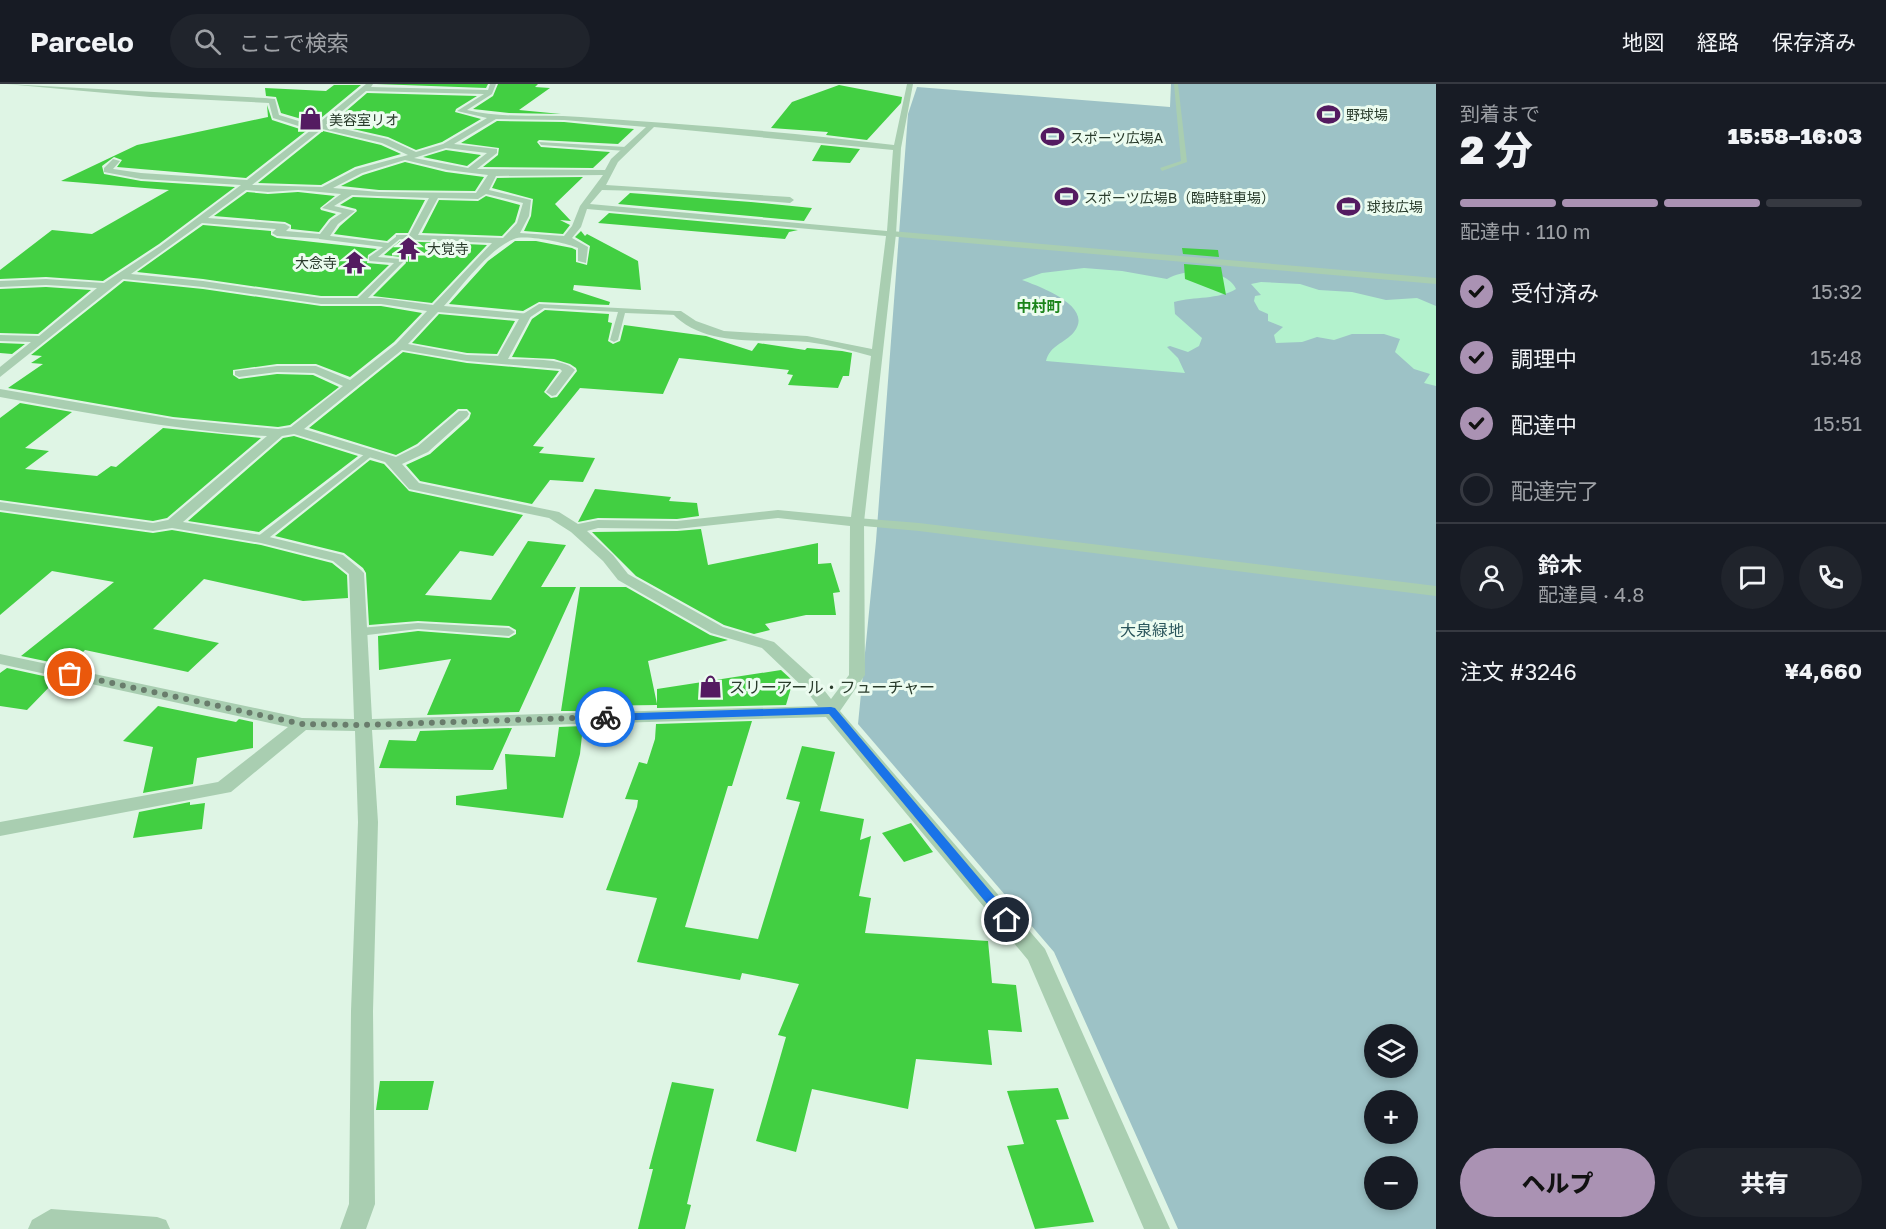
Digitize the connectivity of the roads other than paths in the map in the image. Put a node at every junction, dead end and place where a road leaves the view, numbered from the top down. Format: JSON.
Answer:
{"nodes":[{"id":1,"x":10,"y":84,"type":"edge"},
{"id":2,"x":910,"y":84,"type":"edge"},
{"id":3,"x":1176,"y":84,"type":"edge"},
{"id":4,"x":366,"y":87,"type":"edge"},
{"id":5,"x":491,"y":88,"type":"edge"},
{"id":6,"x":494,"y":117,"type":"junction"},
{"id":7,"x":652,"y":125,"type":"junction"},
{"id":8,"x":317,"y":127,"type":"junction"},
{"id":9,"x":541,"y":143,"type":"dead end"},
{"id":10,"x":446,"y":146,"type":"junction"},
{"id":11,"x":897,"y":148,"type":"junction"},
{"id":12,"x":626,"y":149,"type":"junction"},
{"id":13,"x":413,"y":154,"type":"junction"},
{"id":14,"x":402,"y":157,"type":"junction"},
{"id":15,"x":116,"y":161,"type":"dead end"},
{"id":16,"x":1162,"y":169,"type":"dead end"},
{"id":17,"x":471,"y":170,"type":"junction"},
{"id":18,"x":493,"y":172,"type":"junction"},
{"id":19,"x":608,"y":173,"type":"junction"},
{"id":20,"x":247,"y":185,"type":"junction"},
{"id":21,"x":599,"y":188,"type":"junction"},
{"id":22,"x":322,"y":190,"type":"junction"},
{"id":23,"x":484,"y":191,"type":"junction"},
{"id":24,"x":350,"y":192,"type":"junction"},
{"id":25,"x":434,"y":197,"type":"junction"},
{"id":26,"x":784,"y":201,"type":"dead end"},
{"id":27,"x":584,"y":206,"type":"junction"},
{"id":28,"x":198,"y":220,"type":"junction"},
{"id":29,"x":891,"y":234,"type":"junction"},
{"id":30,"x":322,"y":237,"type":"junction"},
{"id":31,"x":399,"y":237,"type":"joint"},
{"id":32,"x":412,"y":238,"type":"junction"},
{"id":33,"x":511,"y":238,"type":"junction"},
{"id":34,"x":566,"y":239,"type":"junction"},
{"id":35,"x":388,"y":245,"type":"junction"},
{"id":36,"x":583,"y":261,"type":"dead end"},
{"id":37,"x":120,"y":276,"type":"junction"},
{"id":38,"x":1436,"y":281,"type":"edge"},
{"id":39,"x":0,"y":284,"type":"edge"},
{"id":40,"x":106,"y":286,"type":"junction"},
{"id":41,"x":361,"y":300,"type":"junction"},
{"id":42,"x":437,"y":309,"type":"junction"},
{"id":43,"x":622,"y":310,"type":"junction"},
{"id":44,"x":677,"y":313,"type":"joint"},
{"id":45,"x":526,"y":316,"type":"junction"},
{"id":46,"x":0,"y":338,"type":"edge"},
{"id":47,"x":41,"y":339,"type":"junction"},
{"id":48,"x":614,"y":340,"type":"dead end"},
{"id":49,"x":400,"y":346,"type":"junction"},
{"id":50,"x":876,"y":354,"type":"junction"},
{"id":51,"x":502,"y":360,"type":"junction"},
{"id":52,"x":0,"y":373,"type":"edge"},
{"id":53,"x":239,"y":373,"type":"dead end"},
{"id":54,"x":351,"y":385,"type":"junction"},
{"id":55,"x":552,"y":392,"type":"dead end"},
{"id":56,"x":0,"y":393,"type":"edge"},
{"id":57,"x":463,"y":414,"type":"dead end"},
{"id":58,"x":295,"y":430,"type":"junction"},
{"id":59,"x":278,"y":433,"type":"junction"},
{"id":60,"x":370,"y":453,"type":"junction"},
{"id":61,"x":394,"y":463,"type":"junction"},
{"id":62,"x":0,"y":506,"type":"edge"},
{"id":63,"x":857,"y":522,"type":"junction"},
{"id":64,"x":172,"y":524,"type":"junction"},
{"id":65,"x":576,"y":529,"type":"junction"},
{"id":66,"x":261,"y":539,"type":"junction"},
{"id":67,"x":1436,"y":591,"type":"edge"},
{"id":68,"x":359,"y":632,"type":"junction"},
{"id":69,"x":509,"y":632,"type":"dead end"},
{"id":70,"x":0,"y":658,"type":"edge"},
{"id":71,"x":831,"y":711,"type":"junction"},
{"id":72,"x":302,"y":724,"type":"junction"},
{"id":73,"x":363,"y":725,"type":"junction"},
{"id":74,"x":0,"y":829,"type":"edge"},
{"id":75,"x":41,"y":1229,"type":"edge"},
{"id":76,"x":157,"y":1229,"type":"edge"},
{"id":77,"x":352,"y":1229,"type":"edge"},
{"id":78,"x":1157,"y":1229,"type":"edge"}],
"edges":[{"from":1,"to":8,"type":"street"},
{"from":2,"to":11,"type":"street"},
{"from":3,"to":16,"type":"lane"},
{"from":4,"to":5,"type":"street"},
{"from":4,"to":8,"type":"street"},
{"from":5,"to":6,"type":"street"},
{"from":6,"to":7,"type":"street"},
{"from":6,"to":10,"type":"street"},
{"from":7,"to":11,"type":"street"},
{"from":7,"to":12,"type":"street"},
{"from":8,"to":13,"type":"street"},
{"from":8,"to":20,"type":"street"},
{"from":9,"to":12,"type":"lane"},
{"from":10,"to":13,"type":"street"},
{"from":10,"to":17,"type":"street"},
{"from":11,"to":29,"type":"street"},
{"from":12,"to":19,"type":"street"},
{"from":13,"to":14,"type":"street"},
{"from":14,"to":17,"type":"street"},
{"from":14,"to":22,"type":"street"},
{"from":15,"to":20,"type":"street"},
{"from":17,"to":18,"type":"street"},
{"from":18,"to":19,"type":"street"},
{"from":18,"to":23,"type":"street"},
{"from":19,"to":21,"type":"street"},
{"from":20,"to":22,"type":"street"},
{"from":20,"to":28,"type":"street"},
{"from":21,"to":26,"type":"street"},
{"from":21,"to":27,"type":"street"},
{"from":22,"to":24,"type":"street"},
{"from":23,"to":25,"type":"street"},
{"from":23,"to":33,"type":"street"},
{"from":24,"to":25,"type":"street"},
{"from":24,"to":30,"type":"street"},
{"from":25,"to":32,"type":"street"},
{"from":27,"to":29,"type":"street"},
{"from":27,"to":34,"type":"street"},
{"from":28,"to":30,"type":"street"},
{"from":28,"to":37,"type":"street"},
{"from":29,"to":38,"type":"street"},
{"from":29,"to":50,"type":"street"},
{"from":30,"to":35,"type":"lane"},
{"from":31,"to":32,"type":"street"},
{"from":31,"to":35,"type":"lane"},
{"from":32,"to":33,"type":"street"},
{"from":33,"to":34,"type":"street"},
{"from":33,"to":42,"type":"street"},
{"from":34,"to":36,"type":"street"},
{"from":35,"to":41,"type":"lane"},
{"from":37,"to":40,"type":"street"},
{"from":37,"to":41,"type":"street"},
{"from":39,"to":40,"type":"street"},
{"from":40,"to":47,"type":"street"},
{"from":41,"to":42,"type":"street"},
{"from":42,"to":45,"type":"street"},
{"from":42,"to":49,"type":"street"},
{"from":43,"to":44,"type":"lane"},
{"from":43,"to":45,"type":"lane"},
{"from":43,"to":48,"type":"lane"},
{"from":44,"to":50,"type":"street"},
{"from":45,"to":51,"type":"street"},
{"from":46,"to":47,"type":"street"},
{"from":47,"to":52,"type":"street"},
{"from":49,"to":51,"type":"street"},
{"from":49,"to":54,"type":"street"},
{"from":50,"to":63,"type":"street"},
{"from":51,"to":55,"type":"street"},
{"from":53,"to":54,"type":"street"},
{"from":54,"to":58,"type":"street"},
{"from":56,"to":59,"type":"street"},
{"from":57,"to":61,"type":"street"},
{"from":58,"to":59,"type":"street"},
{"from":58,"to":60,"type":"street"},
{"from":59,"to":64,"type":"street"},
{"from":60,"to":61,"type":"street"},
{"from":60,"to":66,"type":"lane"},
{"from":61,"to":65,"type":"street"},
{"from":62,"to":64,"type":"street"},
{"from":63,"to":65,"type":"street"},
{"from":63,"to":67,"type":"street"},
{"from":63,"to":71,"type":"street"},
{"from":64,"to":66,"type":"street"},
{"from":65,"to":71,"type":"street"},
{"from":66,"to":68,"type":"street"},
{"from":68,"to":69,"type":"lane"},
{"from":68,"to":73,"type":"street"},
{"from":70,"to":72,"type":"street"},
{"from":71,"to":73,"type":"street"},
{"from":71,"to":78,"type":"street"},
{"from":72,"to":73,"type":"street"},
{"from":72,"to":74,"type":"street"},
{"from":73,"to":77,"type":"street"},
{"from":75,"to":76,"type":"street"}]}
